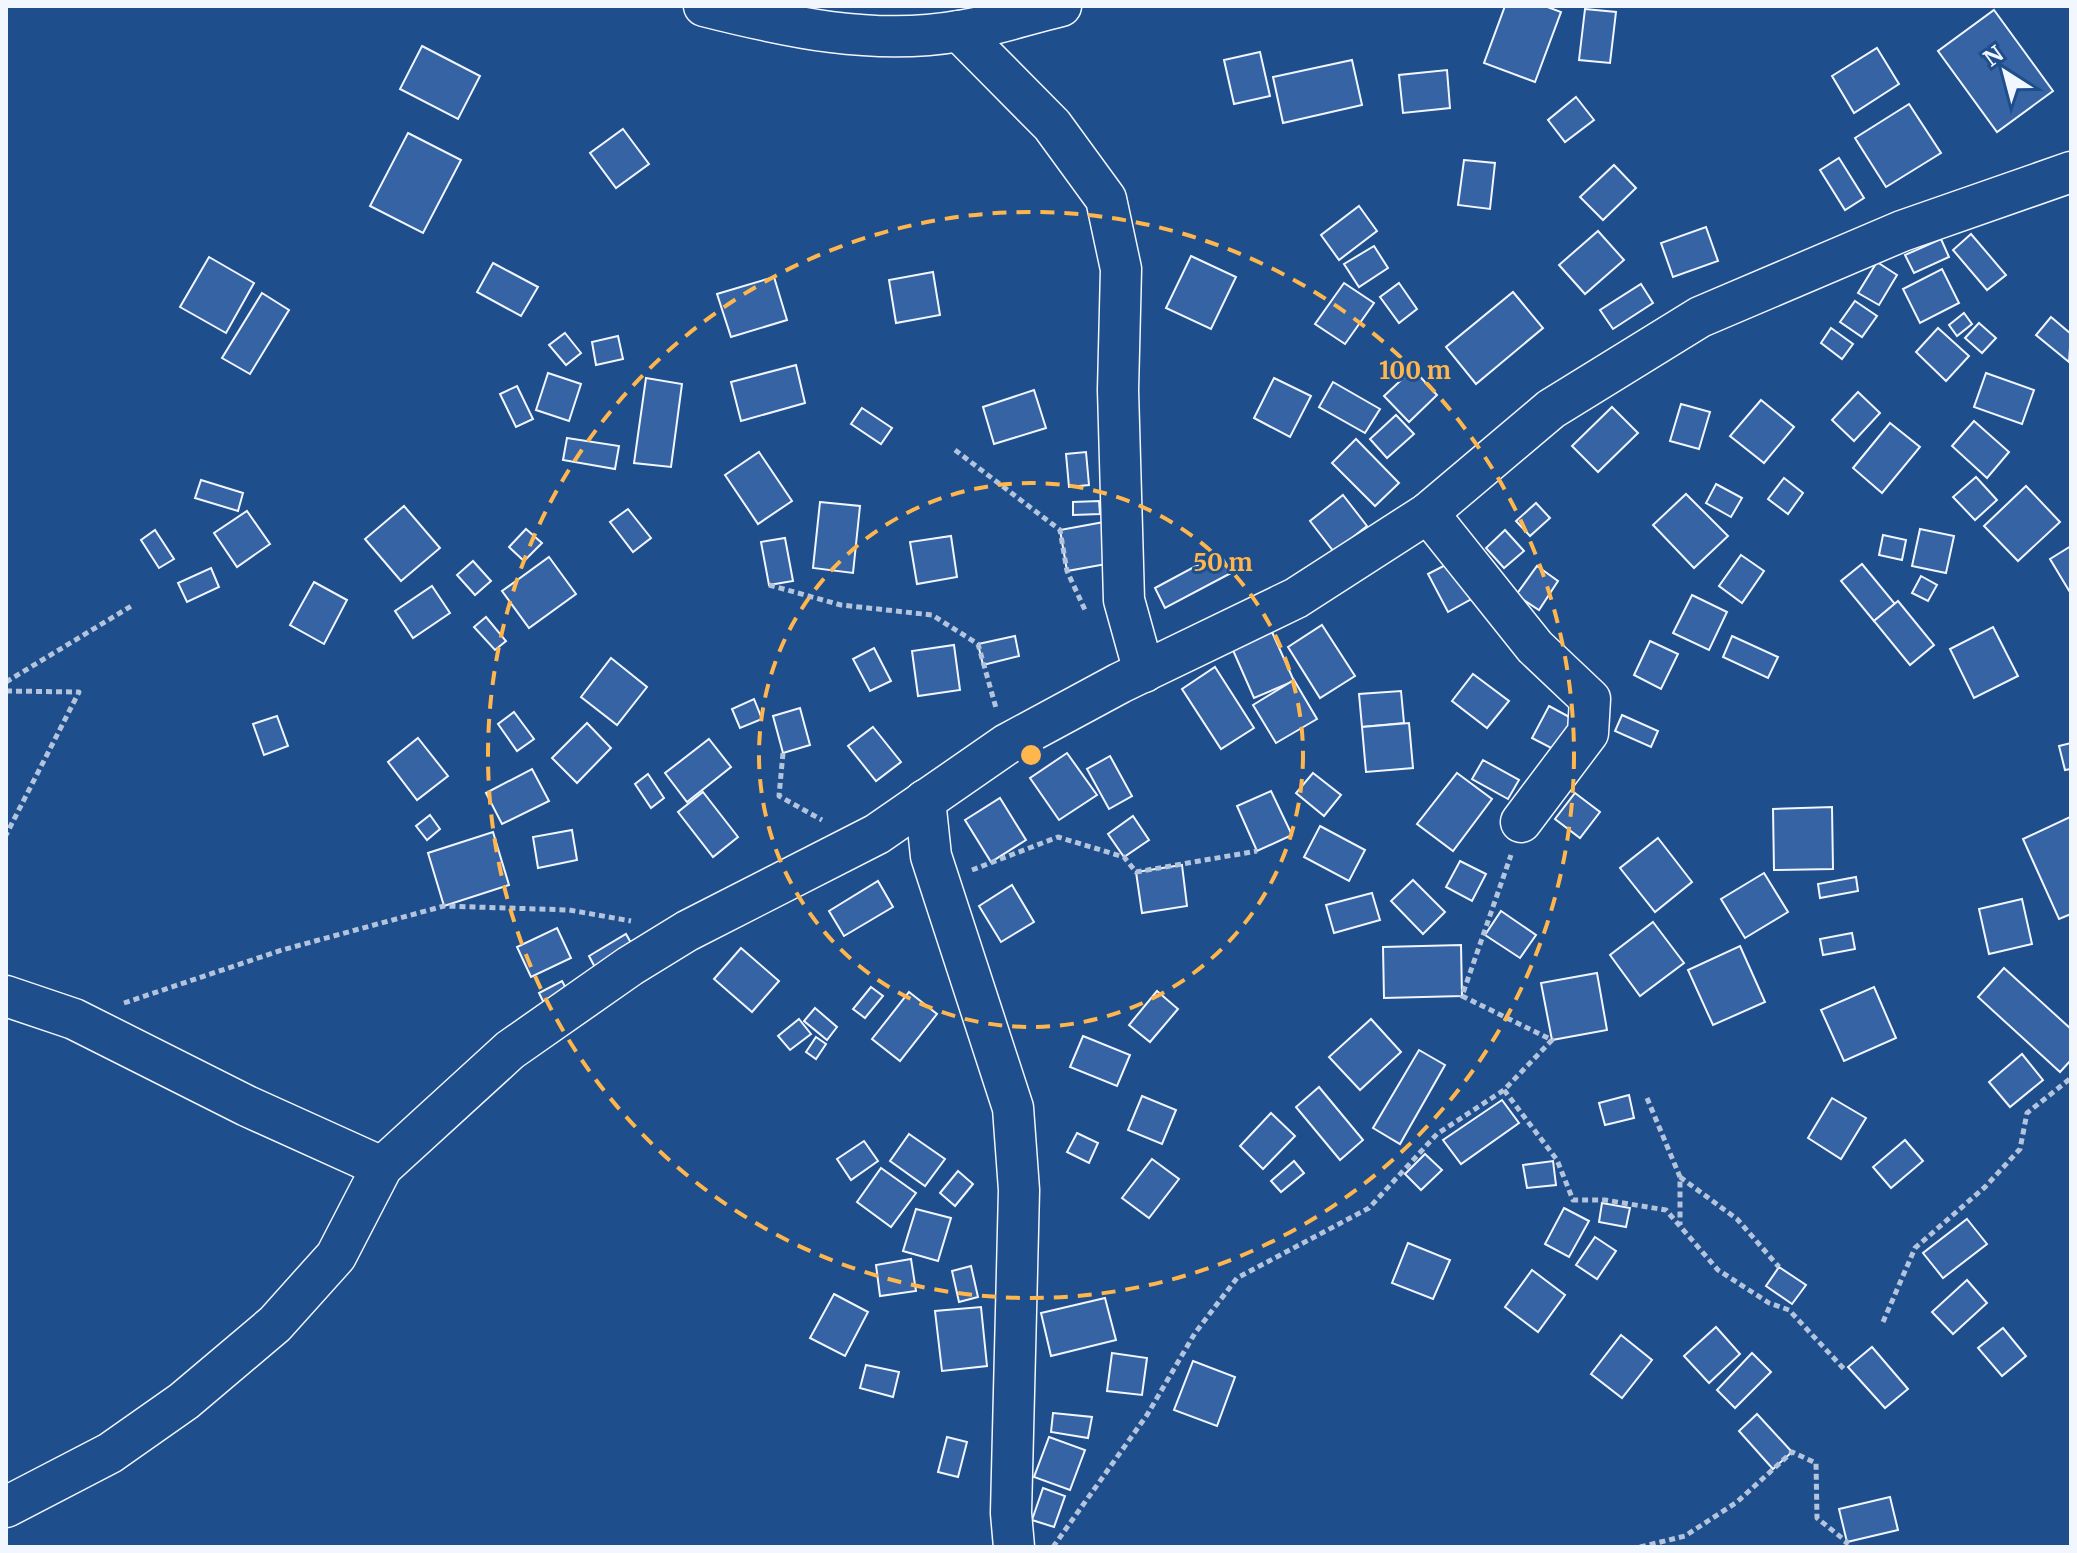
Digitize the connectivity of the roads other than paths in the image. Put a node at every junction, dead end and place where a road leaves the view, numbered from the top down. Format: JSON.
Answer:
{"nodes":[{"id":1,"x":704,"y":6,"type":"edge"},
{"id":2,"x":1061,"y":6,"type":"edge"},
{"id":3,"x":959,"y":31,"type":"junction"},
{"id":4,"x":2071,"y":172,"type":"edge"},
{"id":5,"x":1428,"y":513,"type":"junction"},
{"id":6,"x":1144,"y":672,"type":"junction"},
{"id":7,"x":925,"y":800,"type":"junction"},
{"id":8,"x":1521,"y":822,"type":"road end"},
{"id":9,"x":6,"y":996,"type":"edge"},
{"id":10,"x":382,"y":1167,"type":"junction"},
{"id":11,"x":6,"y":1507,"type":"edge"},
{"id":12,"x":1014,"y":1547,"type":"edge"}],
"edges":[{"from":1,"to":3,"type":"street"},
{"from":2,"to":3,"type":"street"},
{"from":3,"to":6,"type":"street"},
{"from":4,"to":5,"type":"street"},
{"from":5,"to":6,"type":"street"},
{"from":5,"to":8,"type":"street"},
{"from":6,"to":7,"type":"street"},
{"from":7,"to":10,"type":"street"},
{"from":7,"to":12,"type":"street"},
{"from":9,"to":10,"type":"street"},
{"from":10,"to":11,"type":"street"}]}
